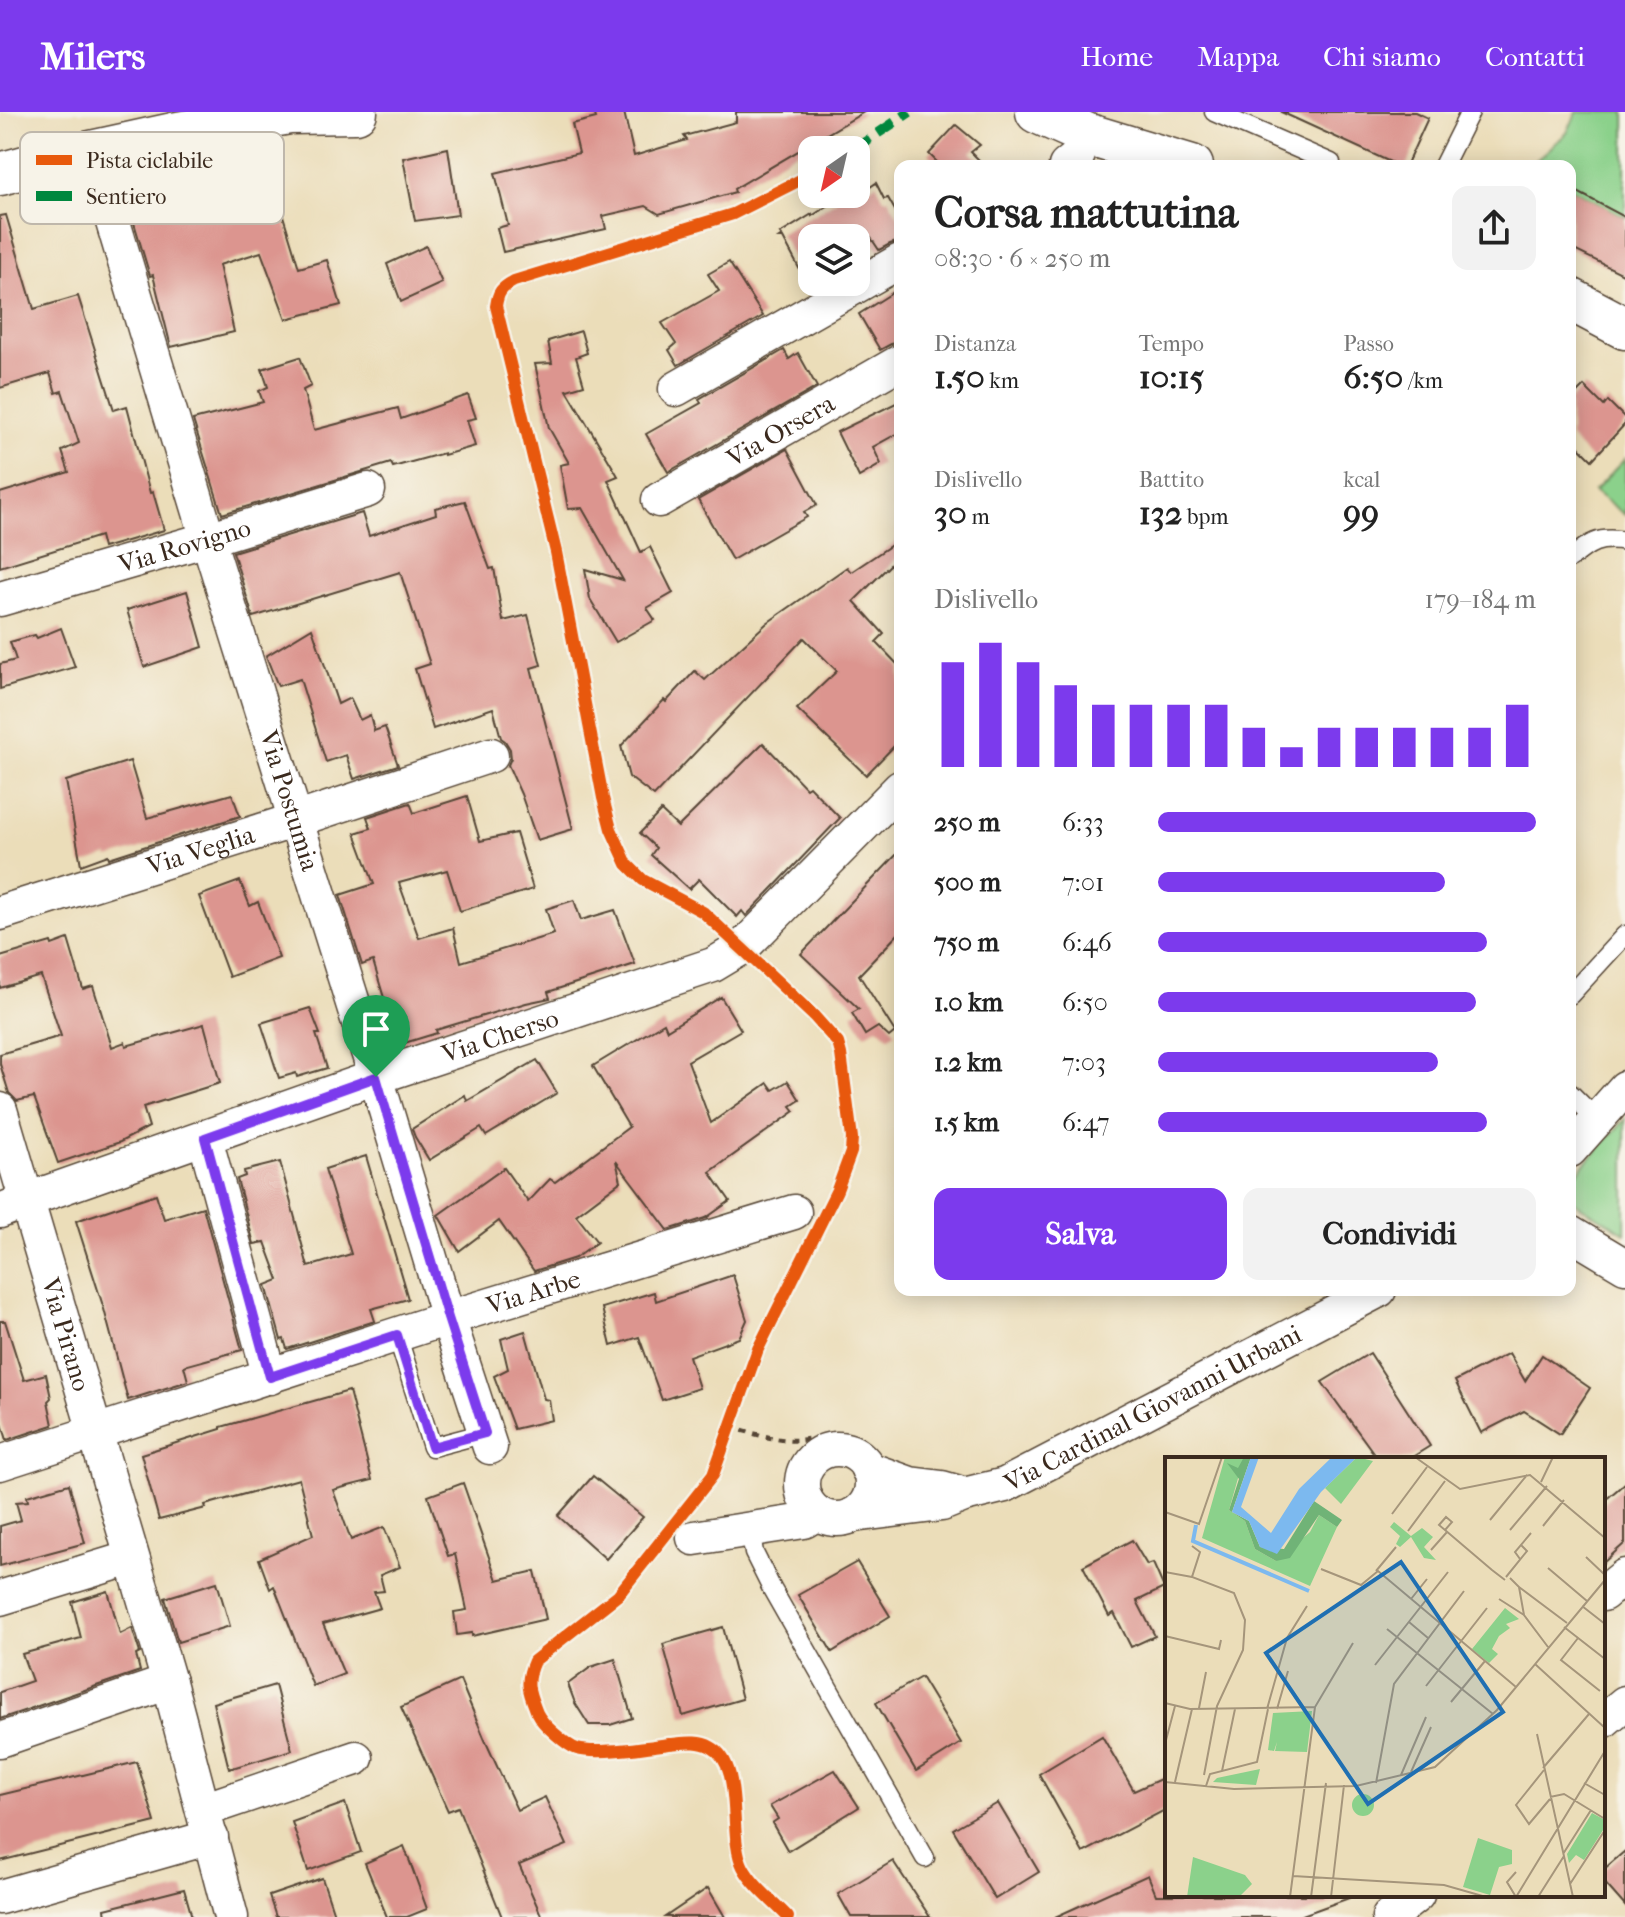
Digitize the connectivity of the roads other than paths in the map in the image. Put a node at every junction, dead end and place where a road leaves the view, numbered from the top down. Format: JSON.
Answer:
{"nodes":[{"id":1,"x":356,"y":112,"type":"edge"},
{"id":2,"x":1214,"y":112,"type":"edge"},
{"id":3,"x":1470,"y":112,"type":"edge"},
{"id":4,"x":1068,"y":130,"type":"edge"},
{"id":5,"x":184,"y":132,"type":"edge"},
{"id":6,"x":1168,"y":160,"type":"edge"},
{"id":7,"x":1324,"y":160,"type":"edge"},
{"id":8,"x":1446,"y":160,"type":"edge"},
{"id":9,"x":20,"y":169,"type":"edge"},
{"id":10,"x":0,"y":174,"type":"edge"},
{"id":11,"x":114,"y":224,"type":"edge"},
{"id":12,"x":894,"y":264,"type":"edge"},
{"id":13,"x":1576,"y":302,"type":"edge"},
{"id":14,"x":1625,"y":328,"type":"edge"},
{"id":15,"x":894,"y":365,"type":"edge"},
{"id":16,"x":676,"y":389,"type":"dead end"},
{"id":17,"x":368,"y":490,"type":"dead end"},
{"id":18,"x":659,"y":500,"type":"dead end"},
{"id":19,"x":208,"y":539,"type":"junction"},
{"id":20,"x":1625,"y":541,"type":"edge"},
{"id":21,"x":1576,"y":554,"type":"edge"},
{"id":22,"x":0,"y":599,"type":"edge"},
{"id":23,"x":491,"y":755,"type":"dead end"},
{"id":24,"x":894,"y":794,"type":"edge"},
{"id":25,"x":295,"y":820,"type":"junction"},
{"id":26,"x":0,"y":913,"type":"edge"},
{"id":27,"x":1625,"y":935,"type":"edge"},
{"id":28,"x":1576,"y":988,"type":"edge"},
{"id":29,"x":376,"y":1077,"type":"junction"},
{"id":30,"x":1625,"y":1088,"type":"edge"},
{"id":31,"x":1576,"y":1099,"type":"edge"},
{"id":32,"x":0,"y":1110,"type":"edge"},
{"id":33,"x":1597,"y":1120,"type":"junction"},
{"id":34,"x":205,"y":1138,"type":"junction"},
{"id":35,"x":1576,"y":1143,"type":"edge"},
{"id":36,"x":13,"y":1206,"type":"edge"},
{"id":37,"x":794,"y":1212,"type":"dead end"},
{"id":38,"x":1576,"y":1237,"type":"edge"},
{"id":39,"x":1625,"y":1266,"type":"edge"},
{"id":40,"x":1367,"y":1296,"type":"edge"},
{"id":41,"x":448,"y":1318,"type":"junction"},
{"id":42,"x":397,"y":1335,"type":"junction"},
{"id":43,"x":270,"y":1377,"type":"junction"},
{"id":44,"x":94,"y":1431,"type":"junction"},
{"id":45,"x":488,"y":1440,"type":"joint"},
{"id":46,"x":0,"y":1463,"type":"edge"},
{"id":47,"x":868,"y":1469,"type":"junction"},
{"id":48,"x":964,"y":1495,"type":"junction"},
{"id":49,"x":817,"y":1513,"type":"junction"},
{"id":50,"x":853,"y":1515,"type":"junction"},
{"id":51,"x":750,"y":1528,"type":"junction"},
{"id":52,"x":694,"y":1538,"type":"dead end"},
{"id":53,"x":131,"y":1558,"type":"junction"},
{"id":54,"x":1625,"y":1576,"type":"edge"},
{"id":55,"x":1605,"y":1592,"type":"edge"},
{"id":56,"x":0,"y":1598,"type":"edge"},
{"id":57,"x":169,"y":1682,"type":"junction"},
{"id":58,"x":1625,"y":1703,"type":"edge"},
{"id":59,"x":1605,"y":1719,"type":"edge"},
{"id":60,"x":0,"y":1740,"type":"edge"},
{"id":61,"x":356,"y":1758,"type":"dead end"},
{"id":62,"x":207,"y":1824,"type":"junction"},
{"id":63,"x":925,"y":1858,"type":"dead end"},
{"id":64,"x":0,"y":1897,"type":"edge"},
{"id":65,"x":1414,"y":1897,"type":"edge"},
{"id":66,"x":231,"y":1917,"type":"edge"},
{"id":67,"x":1389,"y":1917,"type":"edge"}],
"edges":[{"from":1,"to":5,"type":"street"},
{"from":2,"to":7,"type":"lane"},
{"from":3,"to":8,"type":"lane"},
{"from":4,"to":6,"type":"street"},
{"from":9,"to":10,"type":"street"},
{"from":11,"to":19,"type":"street","name":"Via Postumia"},
{"from":12,"to":16,"type":"street"},
{"from":13,"to":14,"type":"street"},
{"from":15,"to":18,"type":"street","name":"Via Orsera"},
{"from":17,"to":19,"type":"street","name":"Via Rovigno"},
{"from":19,"to":22,"type":"street","name":"Via Rovigno"},
{"from":19,"to":25,"type":"street","name":"Via Postumia"},
{"from":20,"to":21,"type":"lane"},
{"from":23,"to":25,"type":"street","name":"Via Veglia"},
{"from":24,"to":29,"type":"street","name":"Via Cherso"},
{"from":25,"to":26,"type":"street","name":"Via Veglia"},
{"from":25,"to":29,"type":"street","name":"Via Postumia"},
{"from":27,"to":28,"type":"lane"},
{"from":29,"to":34,"type":"street","name":"Via Cherso"},
{"from":29,"to":41,"type":"street","name":"Via Postumia"},
{"from":30,"to":33,"type":"street"},
{"from":31,"to":33,"type":"lane"},
{"from":32,"to":36,"type":"street","name":"Via Pirano"},
{"from":33,"to":35,"type":"street"},
{"from":34,"to":36,"type":"street","name":"Via Cherso"},
{"from":34,"to":43,"type":"street"},
{"from":36,"to":44,"type":"street","name":"Via Pirano"},
{"from":37,"to":41,"type":"street","name":"Via Arbe"},
{"from":38,"to":39,"type":"street"},
{"from":40,"to":48,"type":"street","name":"Via Cardinal Giovanni Urbani"},
{"from":41,"to":42,"type":"street","name":"Via Arbe"},
{"from":41,"to":45,"type":"street","name":"Via Postumia"},
{"from":42,"to":43,"type":"street","name":"Via Arbe"},
{"from":42,"to":45,"type":"lane"},
{"from":43,"to":44,"type":"street","name":"Via Arbe"},
{"from":44,"to":46,"type":"street","name":"Via Arbe"},
{"from":44,"to":53,"type":"street","name":"Via Pirano"},
{"from":47,"to":48,"type":"street"},
{"from":47,"to":49,"type":"street"},
{"from":47,"to":50,"type":"street"},
{"from":48,"to":50,"type":"street","name":"Via Cardinal Giovanni Urbani"},
{"from":49,"to":50,"type":"street"},
{"from":49,"to":51,"type":"street"},
{"from":51,"to":52,"type":"street"},
{"from":51,"to":63,"type":"lane"},
{"from":53,"to":56,"type":"street"},
{"from":53,"to":57,"type":"street","name":"Via Pirano"},
{"from":54,"to":55,"type":"street"},
{"from":57,"to":60,"type":"street"},
{"from":57,"to":62,"type":"street","name":"Via Pirano"},
{"from":58,"to":59,"type":"street"},
{"from":61,"to":62,"type":"street"},
{"from":62,"to":64,"type":"street"},
{"from":62,"to":66,"type":"street","name":"Via Pirano"},
{"from":65,"to":67,"type":"street"}]}
